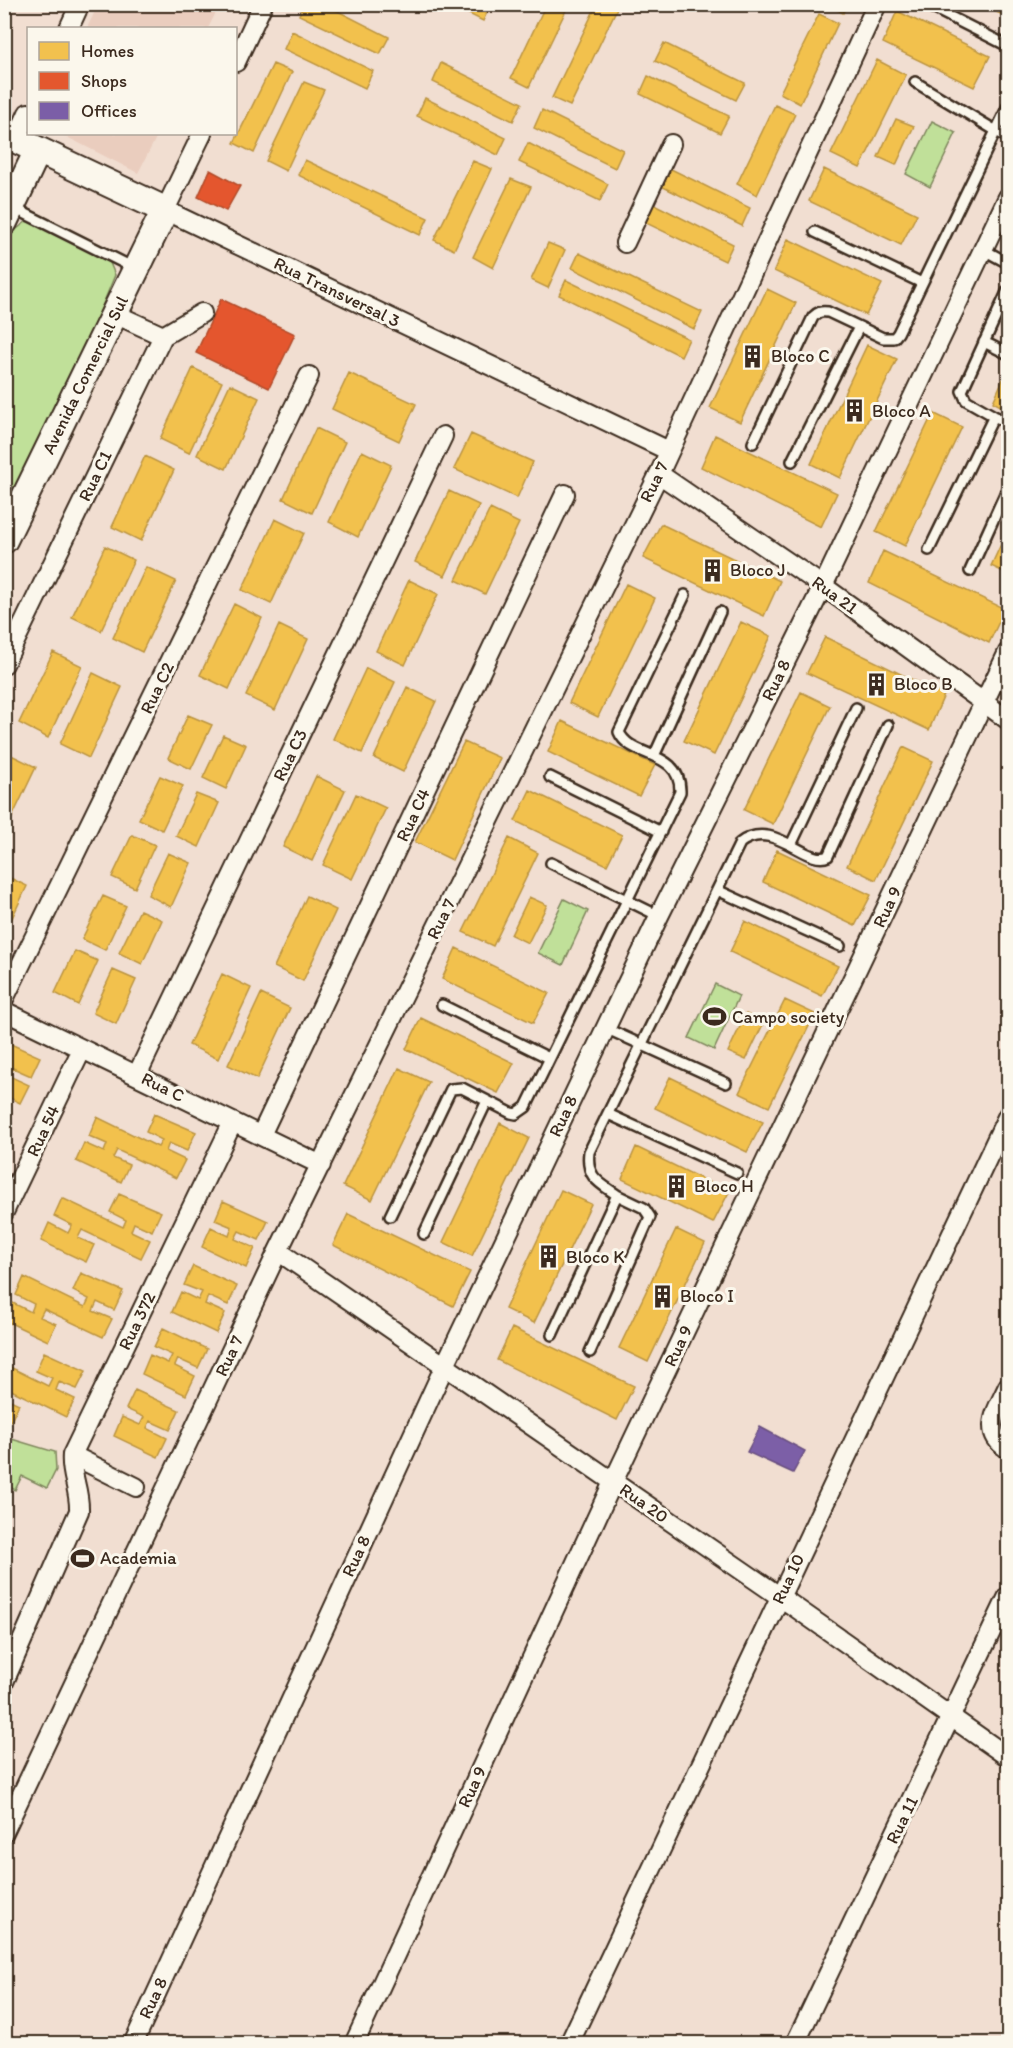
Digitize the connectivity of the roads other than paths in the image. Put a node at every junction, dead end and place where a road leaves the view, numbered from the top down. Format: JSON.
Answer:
{"nodes":[{"id":1,"x":80,"y":4,"type":"edge"},
{"id":2,"x":263,"y":4,"type":"edge"},
{"id":3,"x":877,"y":4,"type":"edge"},
{"id":4,"x":925,"y":4,"type":"edge"},
{"id":5,"x":69,"y":27,"type":"edge"},
{"id":6,"x":1008,"y":46,"type":"edge"},
{"id":7,"x":237,"y":60,"type":"edge"},
{"id":8,"x":915,"y":82,"type":"dead end"},
{"id":9,"x":1008,"y":106,"type":"edge"},
{"id":10,"x":27,"y":116,"type":"edge"},
{"id":11,"x":997,"y":132,"type":"junction"},
{"id":12,"x":202,"y":135,"type":"edge"},
{"id":13,"x":1008,"y":138,"type":"edge"},
{"id":14,"x":19,"y":141,"type":"edge"},
{"id":15,"x":671,"y":144,"type":"dead end"},
{"id":16,"x":1008,"y":197,"type":"edge"},
{"id":17,"x":165,"y":210,"type":"junction"},
{"id":18,"x":8,"y":215,"type":"edge"},
{"id":19,"x":815,"y":232,"type":"dead end"},
{"id":20,"x":625,"y":243,"type":"dead end"},
{"id":21,"x":984,"y":250,"type":"junction"},
{"id":22,"x":1008,"y":263,"type":"edge"},
{"id":23,"x":136,"y":269,"type":"junction"},
{"id":24,"x":922,"y":283,"type":"junction"},
{"id":25,"x":1008,"y":290,"type":"edge"},
{"id":26,"x":202,"y":313,"type":"dead end"},
{"id":27,"x":115,"y":314,"type":"junction"},
{"id":28,"x":859,"y":327,"type":"junction"},
{"id":29,"x":163,"y":336,"type":"junction"},
{"id":30,"x":984,"y":342,"type":"junction"},
{"id":31,"x":1008,"y":354,"type":"edge"},
{"id":32,"x":309,"y":376,"type":"dead end"},
{"id":33,"x":994,"y":416,"type":"junction"},
{"id":34,"x":1008,"y":423,"type":"edge"},
{"id":35,"x":443,"y":436,"type":"dead end"},
{"id":36,"x":753,"y":443,"type":"dead end"},
{"id":37,"x":669,"y":451,"type":"junction"},
{"id":38,"x":792,"y":461,"type":"dead end"},
{"id":39,"x":658,"y":474,"type":"junction"},
{"id":40,"x":1008,"y":487,"type":"edge"},
{"id":41,"x":565,"y":494,"type":"dead end"},
{"id":42,"x":4,"y":540,"type":"edge"},
{"id":43,"x":929,"y":550,"type":"dead end"},
{"id":44,"x":970,"y":571,"type":"dead end"},
{"id":45,"x":823,"y":586,"type":"junction"},
{"id":46,"x":685,"y":595,"type":"dead end"},
{"id":47,"x":720,"y":612,"type":"dead end"},
{"id":48,"x":1008,"y":652,"type":"edge"},
{"id":49,"x":4,"y":664,"type":"edge"},
{"id":50,"x":984,"y":703,"type":"junction"},
{"id":51,"x":856,"y":708,"type":"dead end"},
{"id":52,"x":1008,"y":720,"type":"edge"},
{"id":53,"x":888,"y":725,"type":"dead end"},
{"id":54,"x":654,"y":756,"type":"junction"},
{"id":55,"x":550,"y":777,"type":"dead end"},
{"id":56,"x":660,"y":832,"type":"junction"},
{"id":57,"x":791,"y":845,"type":"junction"},
{"id":58,"x":551,"y":864,"type":"dead end"},
{"id":59,"x":717,"y":890,"type":"junction"},
{"id":60,"x":626,"y":901,"type":"junction"},
{"id":61,"x":659,"y":916,"type":"junction"},
{"id":62,"x":840,"y":946,"type":"dead end"},
{"id":63,"x":4,"y":999,"type":"edge"},
{"id":64,"x":442,"y":1005,"type":"dead end"},
{"id":65,"x":4,"y":1011,"type":"edge"},
{"id":66,"x":605,"y":1028,"type":"junction"},
{"id":67,"x":641,"y":1045,"type":"junction"},
{"id":68,"x":82,"y":1049,"type":"junction"},
{"id":69,"x":549,"y":1058,"type":"junction"},
{"id":70,"x":137,"y":1075,"type":"junction"},
{"id":71,"x":726,"y":1083,"type":"dead end"},
{"id":72,"x":487,"y":1101,"type":"junction"},
{"id":73,"x":608,"y":1114,"type":"junction"},
{"id":74,"x":1008,"y":1115,"type":"edge"},
{"id":75,"x":233,"y":1122,"type":"junction"},
{"id":76,"x":261,"y":1135,"type":"junction"},
{"id":77,"x":321,"y":1165,"type":"junction"},
{"id":78,"x":737,"y":1173,"type":"dead end"},
{"id":79,"x":617,"y":1195,"type":"junction"},
{"id":80,"x":4,"y":1212,"type":"edge"},
{"id":81,"x":390,"y":1216,"type":"dead end"},
{"id":82,"x":423,"y":1234,"type":"dead end"},
{"id":83,"x":278,"y":1251,"type":"junction"},
{"id":84,"x":552,"y":1335,"type":"dead end"},
{"id":85,"x":590,"y":1352,"type":"dead end"},
{"id":86,"x":445,"y":1365,"type":"junction"},
{"id":87,"x":1008,"y":1386,"type":"edge"},
{"id":88,"x":1008,"y":1449,"type":"edge"},
{"id":89,"x":72,"y":1455,"type":"junction"},
{"id":90,"x":614,"y":1482,"type":"junction"},
{"id":91,"x":136,"y":1486,"type":"dead end"},
{"id":92,"x":779,"y":1596,"type":"junction"},
{"id":93,"x":1008,"y":1596,"type":"edge"},
{"id":94,"x":4,"y":1682,"type":"edge"},
{"id":95,"x":951,"y":1718,"type":"junction"},
{"id":96,"x":1008,"y":1757,"type":"edge"},
{"id":97,"x":4,"y":1832,"type":"edge"},
{"id":98,"x":133,"y":2043,"type":"edge"},
{"id":99,"x":354,"y":2043,"type":"edge"},
{"id":100,"x":569,"y":2043,"type":"edge"},
{"id":101,"x":795,"y":2043,"type":"edge"}],
"edges":[{"from":1,"to":5,"type":"street"},
{"from":2,"to":7,"type":"street"},
{"from":3,"to":37,"type":"street","name":"Rua 7"},
{"from":4,"to":6,"type":"lane"},
{"from":8,"to":11,"type":"lane"},
{"from":9,"to":11,"type":"lane"},
{"from":10,"to":14,"type":"street"},
{"from":11,"to":13,"type":"lane"},
{"from":11,"to":24,"type":"lane"},
{"from":12,"to":17,"type":"street"},
{"from":14,"to":17,"type":"street","name":"Rua Transversal 3"},
{"from":14,"to":18,"type":"street"},
{"from":15,"to":20,"type":"street"},
{"from":16,"to":21,"type":"street","name":"Rua 8"},
{"from":17,"to":23,"type":"street","name":"Avenida Comercial Sul"},
{"from":17,"to":37,"type":"street","name":"Rua Transversal 3"},
{"from":18,"to":23,"type":"lane"},
{"from":19,"to":24,"type":"lane"},
{"from":21,"to":22,"type":"lane"},
{"from":21,"to":45,"type":"street","name":"Rua 8"},
{"from":23,"to":27,"type":"street","name":"Avenida Comercial Sul"},
{"from":24,"to":28,"type":"lane"},
{"from":25,"to":30,"type":"lane"},
{"from":26,"to":29,"type":"street"},
{"from":27,"to":29,"type":"street"},
{"from":27,"to":42,"type":"street","name":"Avenida Comercial Sul"},
{"from":28,"to":36,"type":"lane"},
{"from":28,"to":38,"type":"lane"},
{"from":29,"to":49,"type":"street","name":"Rua C1"},
{"from":30,"to":31,"type":"lane"},
{"from":30,"to":33,"type":"lane"},
{"from":32,"to":63,"type":"street","name":"Rua C2"},
{"from":33,"to":34,"type":"lane"},
{"from":33,"to":43,"type":"lane"},
{"from":35,"to":70,"type":"street","name":"Rua C3"},
{"from":37,"to":39,"type":"street","name":"Rua 7"},
{"from":39,"to":45,"type":"street","name":"Rua 21"},
{"from":39,"to":77,"type":"street","name":"Rua 7"},
{"from":40,"to":44,"type":"lane"},
{"from":41,"to":76,"type":"street","name":"Rua C4"},
{"from":45,"to":50,"type":"street","name":"Rua 21"},
{"from":45,"to":61,"type":"street","name":"Rua 8"},
{"from":46,"to":54,"type":"lane"},
{"from":47,"to":54,"type":"lane"},
{"from":48,"to":50,"type":"street","name":"Rua 9"},
{"from":50,"to":52,"type":"street","name":"Rua 21"},
{"from":50,"to":90,"type":"street","name":"Rua 9"},
{"from":51,"to":57,"type":"lane"},
{"from":53,"to":57,"type":"lane"},
{"from":54,"to":56,"type":"lane"},
{"from":55,"to":56,"type":"lane"},
{"from":56,"to":60,"type":"lane"},
{"from":57,"to":59,"type":"lane"},
{"from":58,"to":60,"type":"lane"},
{"from":59,"to":62,"type":"lane"},
{"from":59,"to":67,"type":"lane"},
{"from":60,"to":61,"type":"lane"},
{"from":60,"to":69,"type":"lane"},
{"from":61,"to":66,"type":"street","name":"Rua 8"},
{"from":64,"to":69,"type":"lane"},
{"from":65,"to":68,"type":"street","name":"Rua C"},
{"from":66,"to":67,"type":"lane"},
{"from":66,"to":86,"type":"street","name":"Rua 8"},
{"from":67,"to":71,"type":"lane"},
{"from":67,"to":73,"type":"lane"},
{"from":68,"to":70,"type":"street","name":"Rua C"},
{"from":68,"to":80,"type":"street","name":"Rua 54"},
{"from":69,"to":72,"type":"lane"},
{"from":70,"to":75,"type":"street","name":"Rua C"},
{"from":72,"to":81,"type":"lane"},
{"from":72,"to":82,"type":"lane"},
{"from":73,"to":78,"type":"lane"},
{"from":73,"to":79,"type":"lane"},
{"from":74,"to":92,"type":"street","name":"Rua 10"},
{"from":75,"to":76,"type":"street","name":"Rua C"},
{"from":75,"to":89,"type":"street","name":"Rua 372"},
{"from":76,"to":77,"type":"street","name":"Rua C"},
{"from":77,"to":83,"type":"street","name":"Rua 7"},
{"from":79,"to":84,"type":"lane"},
{"from":79,"to":85,"type":"lane"},
{"from":83,"to":86,"type":"street","name":"Rua 20"},
{"from":83,"to":97,"type":"street","name":"Rua 7"},
{"from":86,"to":90,"type":"street","name":"Rua 20"},
{"from":86,"to":98,"type":"street","name":"Rua 8"},
{"from":87,"to":88,"type":"street"},
{"from":89,"to":91,"type":"street"},
{"from":89,"to":94,"type":"street"},
{"from":90,"to":92,"type":"street","name":"Rua 20"},
{"from":90,"to":99,"type":"street","name":"Rua 9"},
{"from":92,"to":95,"type":"street","name":"Rua 20"},
{"from":92,"to":100,"type":"street","name":"Rua 10"},
{"from":93,"to":95,"type":"street","name":"Rua 11"},
{"from":95,"to":96,"type":"street","name":"Rua 20"},
{"from":95,"to":101,"type":"street","name":"Rua 11"}]}
